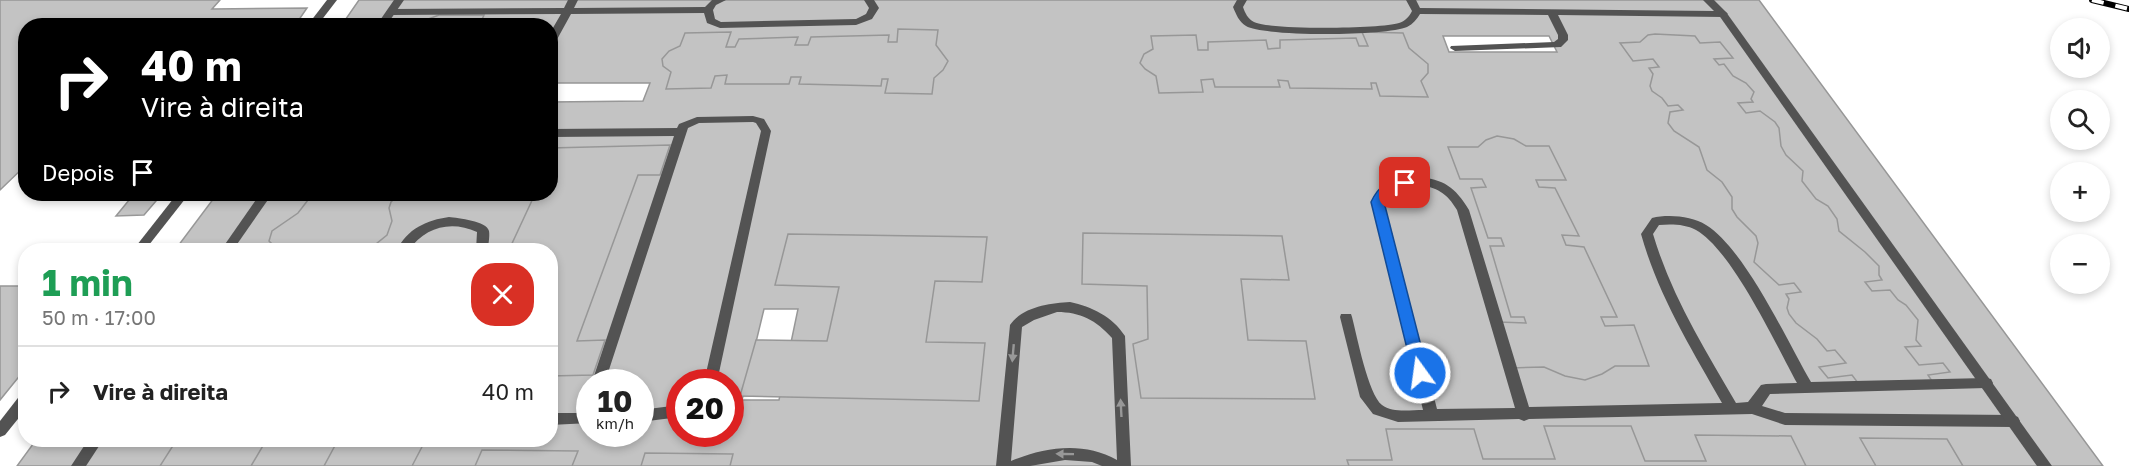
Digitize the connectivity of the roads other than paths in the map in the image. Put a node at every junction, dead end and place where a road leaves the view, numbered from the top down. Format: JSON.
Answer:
{"nodes":[{"id":1,"x":332,"y":0,"type":"edge"},
{"id":2,"x":399,"y":0,"type":"edge"},
{"id":3,"x":573,"y":0,"type":"edge"},
{"id":4,"x":721,"y":0,"type":"edge"},
{"id":5,"x":869,"y":0,"type":"edge"},
{"id":6,"x":1242,"y":0,"type":"edge"},
{"id":7,"x":1411,"y":0,"type":"edge"},
{"id":8,"x":1531,"y":0,"type":"edge"},
{"id":9,"x":1708,"y":0,"type":"edge"},
{"id":10,"x":708,"y":10,"type":"junction"},
{"id":11,"x":567,"y":11,"type":"junction"},
{"id":12,"x":1417,"y":11,"type":"junction"},
{"id":13,"x":391,"y":12,"type":"junction"},
{"id":14,"x":1537,"y":12,"type":"junction"},
{"id":15,"x":1552,"y":13,"type":"junction"},
{"id":16,"x":1723,"y":14,"type":"junction"},
{"id":17,"x":318,"y":18,"type":"edge"},
{"id":18,"x":387,"y":18,"type":"edge"},
{"id":19,"x":558,"y":28,"type":"edge"},
{"id":20,"x":1455,"y":48,"type":"dead end"},
{"id":21,"x":681,"y":132,"type":"junction"},
{"id":22,"x":558,"y":134,"type":"edge"},
{"id":23,"x":178,"y":201,"type":"edge"},
{"id":24,"x":261,"y":201,"type":"edge"},
{"id":25,"x":144,"y":243,"type":"edge"},
{"id":26,"x":232,"y":243,"type":"edge"},
{"id":27,"x":407,"y":243,"type":"edge"},
{"id":28,"x":482,"y":243,"type":"edge"},
{"id":29,"x":1346,"y":317,"type":"dead end"},
{"id":30,"x":602,"y":369,"type":"edge"},
{"id":31,"x":714,"y":369,"type":"edge"},
{"id":32,"x":1986,"y":383,"type":"junction"},
{"id":33,"x":1807,"y":388,"type":"junction"},
{"id":34,"x":18,"y":408,"type":"edge"},
{"id":35,"x":1732,"y":408,"type":"junction"},
{"id":36,"x":1752,"y":408,"type":"junction"},
{"id":37,"x":1431,"y":415,"type":"junction"},
{"id":38,"x":1524,"y":415,"type":"junction"},
{"id":39,"x":576,"y":417,"type":"edge"},
{"id":40,"x":558,"y":418,"type":"edge"},
{"id":41,"x":2013,"y":421,"type":"junction"},
{"id":42,"x":0,"y":431,"type":"edge"},
{"id":43,"x":91,"y":447,"type":"edge"},
{"id":44,"x":78,"y":466,"type":"edge"},
{"id":45,"x":1003,"y":466,"type":"edge"},
{"id":46,"x":1016,"y":466,"type":"edge"},
{"id":47,"x":1114,"y":466,"type":"edge"},
{"id":48,"x":1124,"y":466,"type":"edge"},
{"id":49,"x":2045,"y":466,"type":"edge"}],
"edges":[{"from":1,"to":17,"type":"street"},
{"from":2,"to":13,"type":"street"},
{"from":3,"to":11,"type":"street"},
{"from":4,"to":10,"type":"street"},
{"from":5,"to":10,"type":"street"},
{"from":6,"to":12,"type":"street"},
{"from":7,"to":12,"type":"street"},
{"from":8,"to":14,"type":"street"},
{"from":9,"to":16,"type":"street"},
{"from":10,"to":11,"type":"street"},
{"from":11,"to":13,"type":"street"},
{"from":11,"to":19,"type":"street"},
{"from":12,"to":14,"type":"street"},
{"from":13,"to":18,"type":"street"},
{"from":14,"to":15,"type":"street"},
{"from":15,"to":16,"type":"street"},
{"from":15,"to":20,"type":"street"},
{"from":16,"to":32,"type":"street"},
{"from":21,"to":22,"type":"street"},
{"from":21,"to":30,"type":"street"},
{"from":21,"to":31,"type":"street"},
{"from":23,"to":25,"type":"street"},
{"from":24,"to":26,"type":"street"},
{"from":27,"to":28,"type":"street"},
{"from":29,"to":37,"type":"street"},
{"from":32,"to":33,"type":"street"},
{"from":32,"to":41,"type":"street"},
{"from":33,"to":35,"type":"street"},
{"from":33,"to":36,"type":"street"},
{"from":34,"to":42,"type":"street"},
{"from":35,"to":36,"type":"street"},
{"from":35,"to":38,"type":"street"},
{"from":36,"to":41,"type":"street"},
{"from":37,"to":38,"type":"street"},
{"from":37,"to":38,"type":"street"},
{"from":39,"to":40,"type":"street"},
{"from":41,"to":49,"type":"street"},
{"from":43,"to":44,"type":"street"},
{"from":48,"to":45,"type":"street","one_way":true},
{"from":47,"to":46,"type":"street","one_way":true}]}
